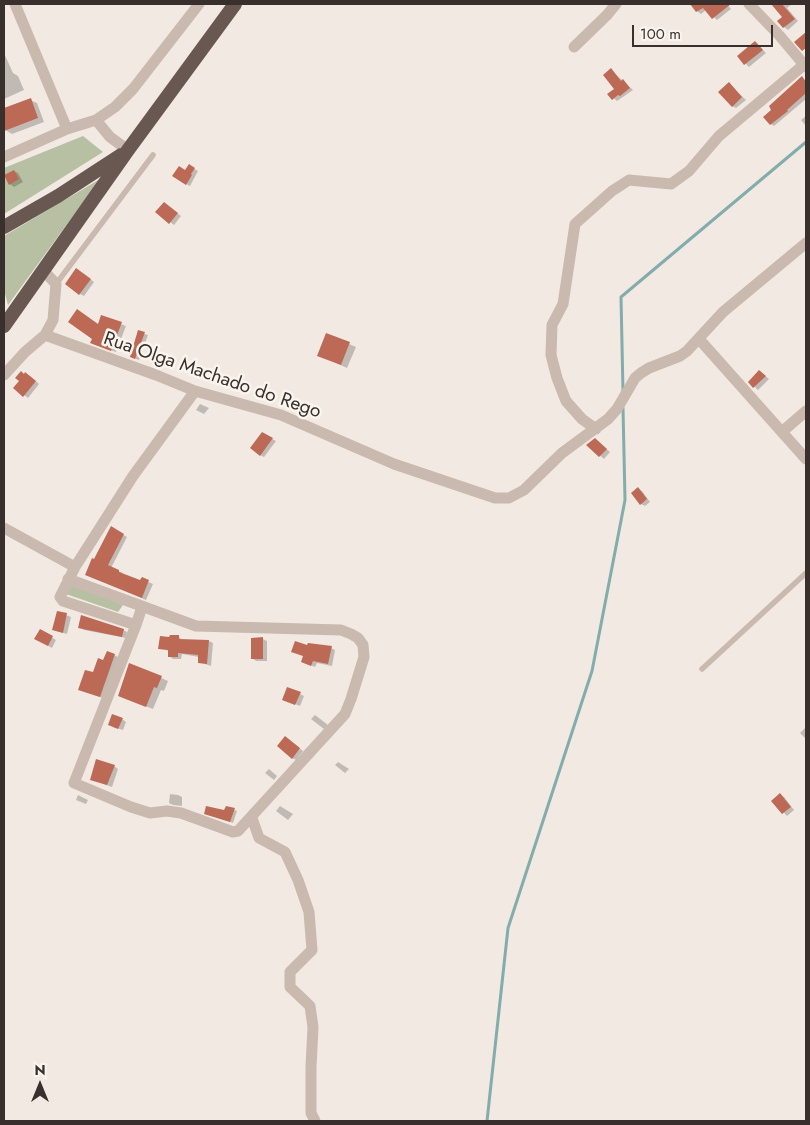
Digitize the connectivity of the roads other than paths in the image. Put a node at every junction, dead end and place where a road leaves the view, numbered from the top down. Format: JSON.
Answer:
{"nodes":[{"id":1,"x":14,"y":4,"type":"edge"},
{"id":2,"x":198,"y":4,"type":"edge"},
{"id":3,"x":235,"y":4,"type":"edge"},
{"id":4,"x":616,"y":4,"type":"edge"},
{"id":5,"x":750,"y":4,"type":"edge"},
{"id":6,"x":574,"y":47,"type":"dead end"},
{"id":7,"x":806,"y":65,"type":"edge"},
{"id":8,"x":96,"y":120,"type":"junction"},
{"id":9,"x":67,"y":129,"type":"junction"},
{"id":10,"x":128,"y":150,"type":"junction"},
{"id":11,"x":153,"y":155,"type":"dead end"},
{"id":12,"x":4,"y":157,"type":"edge"},
{"id":13,"x":4,"y":227,"type":"edge"},
{"id":14,"x":806,"y":242,"type":"edge"},
{"id":15,"x":44,"y":271,"type":"junction"},
{"id":16,"x":566,"y":279,"type":"dead end"},
{"id":17,"x":56,"y":284,"type":"junction"},
{"id":18,"x":4,"y":326,"type":"edge"},
{"id":19,"x":45,"y":335,"type":"junction"},
{"id":20,"x":699,"y":339,"type":"junction"},
{"id":21,"x":4,"y":375,"type":"edge"},
{"id":22,"x":195,"y":391,"type":"junction"},
{"id":23,"x":806,"y":411,"type":"edge"},
{"id":24,"x":596,"y":429,"type":"junction"},
{"id":25,"x":783,"y":431,"type":"junction"},
{"id":26,"x":585,"y":436,"type":"junction"},
{"id":27,"x":806,"y":459,"type":"edge"},
{"id":28,"x":4,"y":528,"type":"edge"},
{"id":29,"x":75,"y":567,"type":"junction"},
{"id":30,"x":806,"y":573,"type":"edge"},
{"id":31,"x":68,"y":579,"type":"junction"},
{"id":32,"x":142,"y":607,"type":"junction"},
{"id":33,"x":136,"y":625,"type":"junction"},
{"id":34,"x":702,"y":669,"type":"dead end"},
{"id":35,"x":252,"y":818,"type":"junction"},
{"id":36,"x":315,"y":1121,"type":"edge"}],
"edges":[{"from":1,"to":9,"type":"street"},
{"from":2,"to":8,"type":"street"},
{"from":3,"to":10,"type":"highway"},
{"from":4,"to":6,"type":"street"},
{"from":5,"to":7,"type":"street"},
{"from":7,"to":24,"type":"street"},
{"from":8,"to":9,"type":"street"},
{"from":8,"to":10,"type":"street"},
{"from":9,"to":12,"type":"street"},
{"from":10,"to":13,"type":"highway"},
{"from":10,"to":15,"type":"highway"},
{"from":11,"to":17,"type":"lane"},
{"from":14,"to":20,"type":"street","name":"Rua Olga Machado do Rego"},
{"from":15,"to":17,"type":"street"},
{"from":15,"to":18,"type":"highway"},
{"from":16,"to":26,"type":"street"},
{"from":17,"to":19,"type":"street"},
{"from":19,"to":21,"type":"street"},
{"from":19,"to":22,"type":"street","name":"Rua Olga Machado do Rego"},
{"from":20,"to":24,"type":"street","name":"Rua Olga Machado do Rego"},
{"from":20,"to":25,"type":"street"},
{"from":22,"to":26,"type":"street","name":"Rua Olga Machado do Rego"},
{"from":22,"to":29,"type":"street"},
{"from":23,"to":25,"type":"street"},
{"from":24,"to":26,"type":"street","name":"Rua Olga Machado do Rego"},
{"from":25,"to":27,"type":"street"},
{"from":28,"to":29,"type":"street"},
{"from":29,"to":31,"type":"street"},
{"from":30,"to":34,"type":"lane"},
{"from":31,"to":32,"type":"street"},
{"from":31,"to":33,"type":"street"},
{"from":32,"to":33,"type":"street"},
{"from":32,"to":35,"type":"street"},
{"from":33,"to":35,"type":"street"},
{"from":35,"to":36,"type":"street"}]}
